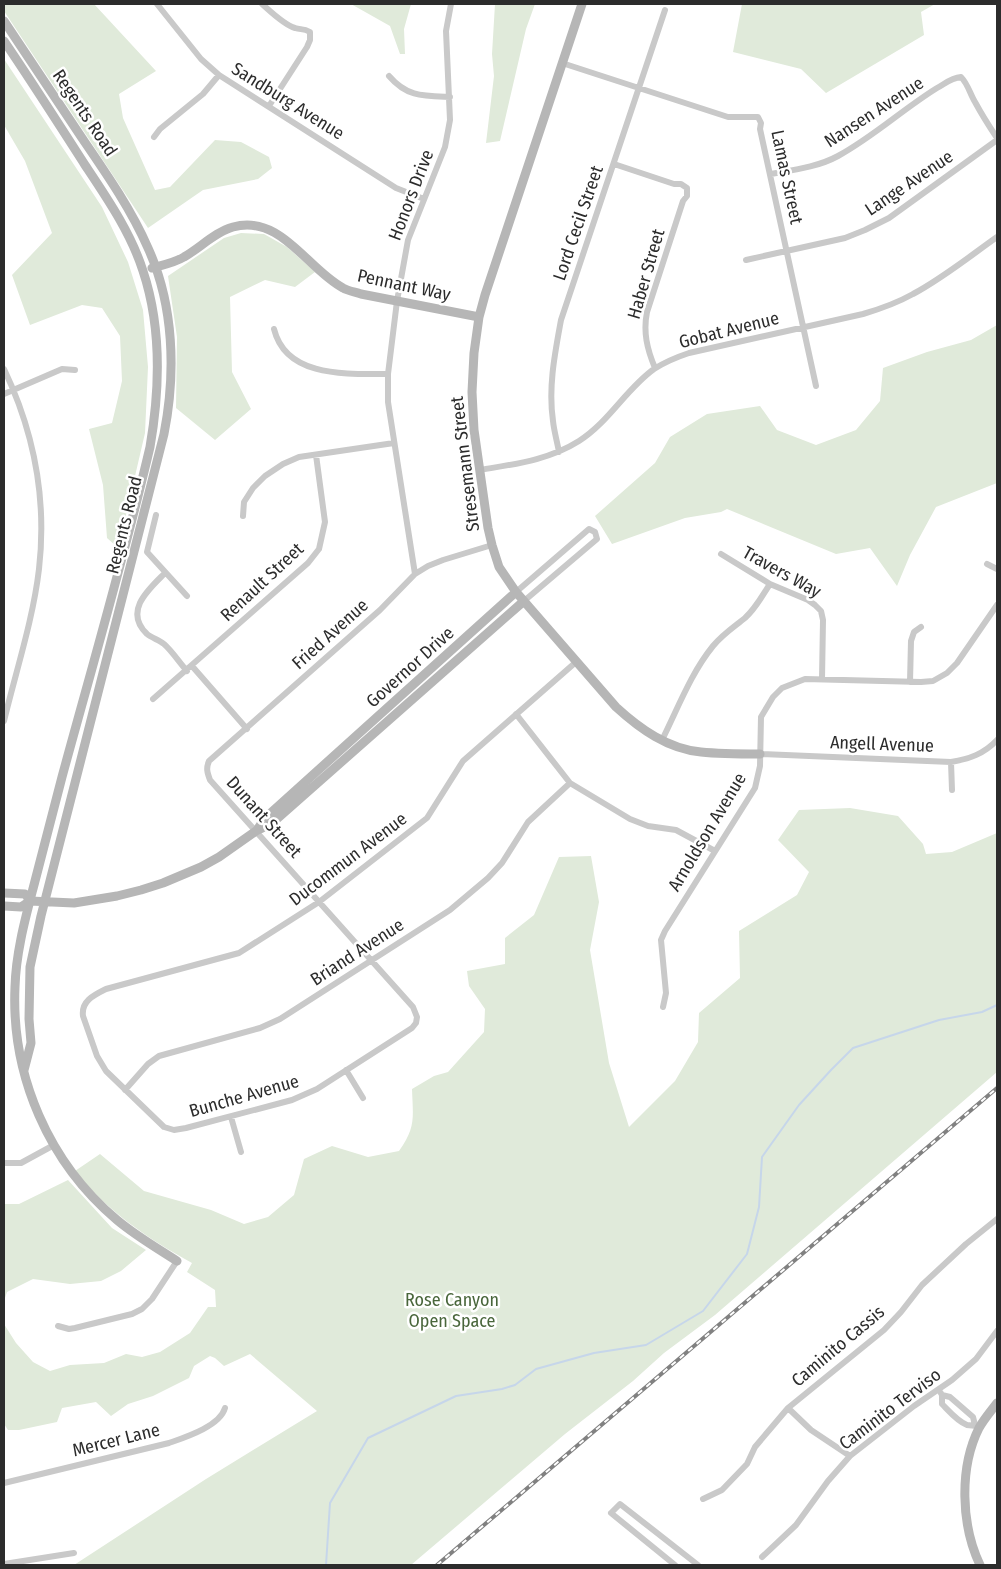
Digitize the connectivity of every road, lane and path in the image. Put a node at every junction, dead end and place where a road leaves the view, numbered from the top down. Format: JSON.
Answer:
{"nodes":[{"id":1,"x":157,"y":4,"type":"edge"},
{"id":2,"x":262,"y":4,"type":"edge"},
{"id":3,"x":451,"y":4,"type":"edge"},
{"id":4,"x":582,"y":4,"type":"edge"},
{"id":5,"x":665,"y":10,"type":"dead end"},
{"id":6,"x":4,"y":21,"type":"edge"},
{"id":7,"x":4,"y":41,"type":"edge"},
{"id":8,"x":562,"y":63,"type":"junction"},
{"id":9,"x":218,"y":75,"type":"junction"},
{"id":10,"x":389,"y":76,"type":"dead end"},
{"id":11,"x":638,"y":88,"type":"junction"},
{"id":12,"x":450,"y":97,"type":"junction"},
{"id":13,"x":269,"y":106,"type":"junction"},
{"id":14,"x":154,"y":137,"type":"dead end"},
{"id":15,"x":997,"y":139,"type":"edge"},
{"id":16,"x":614,"y":164,"type":"junction"},
{"id":17,"x":771,"y":174,"type":"junction"},
{"id":18,"x":424,"y":199,"type":"junction"},
{"id":19,"x":997,"y":237,"type":"edge"},
{"id":20,"x":787,"y":251,"type":"junction"},
{"id":21,"x":746,"y":260,"type":"dead end"},
{"id":22,"x":156,"y":267,"type":"junction"},
{"id":23,"x":143,"y":271,"type":"junction"},
{"id":24,"x":397,"y":301,"type":"junction"},
{"id":25,"x":479,"y":317,"type":"junction"},
{"id":26,"x":803,"y":328,"type":"junction"},
{"id":27,"x":274,"y":329,"type":"dead end"},
{"id":28,"x":655,"y":368,"type":"junction"},
{"id":29,"x":4,"y":369,"type":"edge"},
{"id":30,"x":75,"y":370,"type":"dead end"},
{"id":31,"x":388,"y":374,"type":"junction"},
{"id":32,"x":816,"y":386,"type":"dead end"},
{"id":33,"x":14,"y":390,"type":"junction"},
{"id":34,"x":4,"y":394,"type":"edge"},
{"id":35,"x":394,"y":443,"type":"junction"},
{"id":36,"x":559,"y":452,"type":"junction"},
{"id":37,"x":316,"y":455,"type":"junction"},
{"id":38,"x":480,"y":470,"type":"junction"},
{"id":39,"x":156,"y":515,"type":"dead end"},
{"id":40,"x":243,"y":516,"type":"dead end"},
{"id":41,"x":492,"y":545,"type":"junction"},
{"id":42,"x":721,"y":554,"type":"dead end"},
{"id":43,"x":987,"y":564,"type":"dead end"},
{"id":44,"x":997,"y":569,"type":"edge"},
{"id":45,"x":165,"y":573,"type":"junction"},
{"id":46,"x":415,"y":574,"type":"junction"},
{"id":47,"x":770,"y":584,"type":"junction"},
{"id":48,"x":516,"y":592,"type":"junction"},
{"id":49,"x":187,"y":596,"type":"dead end"},
{"id":50,"x":524,"y":601,"type":"junction"},
{"id":51,"x":997,"y":605,"type":"edge"},
{"id":52,"x":922,"y":627,"type":"dead end"},
{"id":53,"x":576,"y":662,"type":"junction"},
{"id":54,"x":189,"y":668,"type":"junction"},
{"id":55,"x":822,"y":679,"type":"junction"},
{"id":56,"x":910,"y":682,"type":"junction"},
{"id":57,"x":153,"y":699,"type":"dead end"},
{"id":58,"x":516,"y":714,"type":"junction"},
{"id":59,"x":4,"y":721,"type":"edge"},
{"id":60,"x":247,"y":729,"type":"junction"},
{"id":61,"x":662,"y":740,"type":"junction"},
{"id":62,"x":997,"y":740,"type":"edge"},
{"id":63,"x":760,"y":754,"type":"junction"},
{"id":64,"x":951,"y":762,"type":"junction"},
{"id":65,"x":207,"y":772,"type":"joint"},
{"id":66,"x":570,"y":783,"type":"junction"},
{"id":67,"x":952,"y":790,"type":"dead end"},
{"id":68,"x":256,"y":831,"type":"junction"},
{"id":69,"x":715,"y":851,"type":"junction"},
{"id":70,"x":4,"y":893,"type":"edge"},
{"id":71,"x":30,"y":902,"type":"junction"},
{"id":72,"x":44,"y":902,"type":"junction"},
{"id":73,"x":320,"y":902,"type":"junction"},
{"id":74,"x":4,"y":906,"type":"edge"},
{"id":75,"x":372,"y":961,"type":"junction"},
{"id":76,"x":663,"y":1007,"type":"dead end"},
{"id":77,"x":417,"y":1017,"type":"joint"},
{"id":78,"x":24,"y":1070,"type":"junction"},
{"id":79,"x":346,"y":1070,"type":"junction"},
{"id":80,"x":125,"y":1090,"type":"junction"},
{"id":81,"x":363,"y":1098,"type":"dead end"},
{"id":82,"x":231,"y":1117,"type":"junction"},
{"id":83,"x":54,"y":1145,"type":"junction"},
{"id":84,"x":241,"y":1152,"type":"dead end"},
{"id":85,"x":4,"y":1163,"type":"edge"},
{"id":86,"x":997,"y":1219,"type":"edge"},
{"id":87,"x":177,"y":1261,"type":"joint"},
{"id":88,"x":58,"y":1326,"type":"dead end"},
{"id":89,"x":997,"y":1331,"type":"edge"},
{"id":90,"x":940,"y":1392,"type":"junction"},
{"id":91,"x":997,"y":1402,"type":"edge"},
{"id":92,"x":225,"y":1408,"type":"dead end"},
{"id":93,"x":788,"y":1408,"type":"junction"},
{"id":94,"x":967,"y":1412,"type":"junction"},
{"id":95,"x":961,"y":1421,"type":"junction"},
{"id":96,"x":977,"y":1426,"type":"junction"},
{"id":97,"x":850,"y":1456,"type":"junction"},
{"id":98,"x":4,"y":1483,"type":"edge"},
{"id":99,"x":703,"y":1499,"type":"dead end"},
{"id":100,"x":74,"y":1553,"type":"dead end"},
{"id":101,"x":762,"y":1557,"type":"dead end"},
{"id":102,"x":4,"y":1564,"type":"edge"},
{"id":103,"x":675,"y":1565,"type":"edge"},
{"id":104,"x":698,"y":1565,"type":"edge"},
{"id":105,"x":980,"y":1565,"type":"edge"}],
"edges":[{"from":1,"to":9,"type":"street","name":"Sandburg Avenue"},
{"from":2,"to":13,"type":"street"},
{"from":3,"to":12,"type":"street","name":"Honors Drive"},
{"from":4,"to":8,"type":"street","name":"Stresemann Street"},
{"from":5,"to":11,"type":"street","name":"Lord Cecil Street"},
{"from":6,"to":22,"type":"street","name":"Regents Road"},
{"from":7,"to":23,"type":"street","name":"Regents Road"},
{"from":8,"to":11,"type":"street","name":"Lamas Street"},
{"from":8,"to":25,"type":"street","name":"Stresemann Street"},
{"from":9,"to":13,"type":"street","name":"Sandburg Avenue"},
{"from":9,"to":14,"type":"street"},
{"from":10,"to":12,"type":"street"},
{"from":11,"to":16,"type":"street","name":"Lord Cecil Street"},
{"from":11,"to":17,"type":"street","name":"Lamas Street"},
{"from":12,"to":18,"type":"street","name":"Honors Drive"},
{"from":13,"to":18,"type":"street","name":"Sandburg Avenue"},
{"from":15,"to":17,"type":"street","name":"Nansen Avenue"},
{"from":15,"to":20,"type":"street","name":"Lange Avenue"},
{"from":16,"to":28,"type":"street","name":"Haber Street"},
{"from":16,"to":36,"type":"street","name":"Lord Cecil Street"},
{"from":17,"to":20,"type":"street","name":"Lamas Street"},
{"from":18,"to":24,"type":"street","name":"Honors Drive"},
{"from":19,"to":26,"type":"street","name":"Gobat Avenue"},
{"from":20,"to":21,"type":"street","name":"Lange Avenue"},
{"from":20,"to":26,"type":"street","name":"Lamas Street"},
{"from":22,"to":23,"type":"street","name":"Pennant Way"},
{"from":22,"to":24,"type":"street","name":"Pennant Way"},
{"from":22,"to":72,"type":"street","name":"Regents Road"},
{"from":23,"to":71,"type":"street","name":"Regents Road"},
{"from":24,"to":25,"type":"street","name":"Pennant Way"},
{"from":24,"to":31,"type":"street","name":"Honors Drive"},
{"from":25,"to":38,"type":"street","name":"Stresemann Street"},
{"from":26,"to":28,"type":"street","name":"Gobat Avenue"},
{"from":26,"to":32,"type":"street","name":"Lamas Street"},
{"from":27,"to":31,"type":"street"},
{"from":28,"to":36,"type":"street","name":"Gobat Avenue"},
{"from":29,"to":33,"type":"street"},
{"from":30,"to":33,"type":"street"},
{"from":31,"to":35,"type":"street","name":"Honors Drive"},
{"from":33,"to":34,"type":"street"},
{"from":33,"to":59,"type":"street"},
{"from":35,"to":37,"type":"street"},
{"from":35,"to":46,"type":"street","name":"Honors Drive"},
{"from":36,"to":38,"type":"street","name":"Gobat Avenue"},
{"from":37,"to":40,"type":"street"},
{"from":37,"to":54,"type":"street","name":"Renault Street"},
{"from":38,"to":41,"type":"street","name":"Stresemann Street"},
{"from":39,"to":45,"type":"street"},
{"from":41,"to":46,"type":"street","name":"Fried Avenue"},
{"from":41,"to":48,"type":"street","name":"Stresemann Street"},
{"from":42,"to":47,"type":"street","name":"Travers Way"},
{"from":43,"to":44,"type":"street"},
{"from":45,"to":49,"type":"street"},
{"from":45,"to":54,"type":"street"},
{"from":46,"to":60,"type":"street","name":"Fried Avenue"},
{"from":47,"to":55,"type":"street","name":"Travers Way"},
{"from":47,"to":61,"type":"street"},
{"from":48,"to":50,"type":"street","name":"Stresemann Street"},
{"from":48,"to":50,"type":"street","name":"Governor Drive"},
{"from":48,"to":68,"type":"street","name":"Governor Drive"},
{"from":50,"to":53,"type":"street","name":"Stresemann Street"},
{"from":50,"to":68,"type":"street","name":"Governor Drive"},
{"from":51,"to":56,"type":"street","name":"Arnoldson Avenue"},
{"from":52,"to":56,"type":"street"},
{"from":53,"to":58,"type":"street","name":"Ducommun Avenue"},
{"from":53,"to":61,"type":"street","name":"Stresemann Street"},
{"from":54,"to":57,"type":"street","name":"Renault Street"},
{"from":54,"to":60,"type":"street"},
{"from":55,"to":56,"type":"street","name":"Arnoldson Avenue"},
{"from":55,"to":63,"type":"street","name":"Arnoldson Avenue"},
{"from":58,"to":66,"type":"street"},
{"from":58,"to":73,"type":"street","name":"Ducommun Avenue"},
{"from":60,"to":65,"type":"street","name":"Fried Avenue"},
{"from":61,"to":63,"type":"street","name":"Stresemann Street"},
{"from":62,"to":64,"type":"street","name":"Angell Avenue"},
{"from":63,"to":64,"type":"street","name":"Angell Avenue"},
{"from":63,"to":69,"type":"street","name":"Arnoldson Avenue"},
{"from":64,"to":67,"type":"street"},
{"from":65,"to":68,"type":"street","name":"Dunant Street"},
{"from":66,"to":69,"type":"street"},
{"from":66,"to":75,"type":"street","name":"Briand Avenue"},
{"from":68,"to":72,"type":"street","name":"Governor Drive"},
{"from":68,"to":73,"type":"street","name":"Dunant Street"},
{"from":69,"to":76,"type":"street","name":"Arnoldson Avenue"},
{"from":70,"to":71,"type":"street","name":"Governor Drive"},
{"from":71,"to":72,"type":"street","name":"Governor Drive"},
{"from":71,"to":74,"type":"street","name":"Governor Drive"},
{"from":71,"to":78,"type":"street","name":"Regents Road"},
{"from":72,"to":78,"type":"street","name":"Regents Road"},
{"from":73,"to":75,"type":"street","name":"Dunant Street"},
{"from":73,"to":80,"type":"street","name":"Ducommun Avenue"},
{"from":75,"to":77,"type":"street","name":"Dunant Street"},
{"from":75,"to":80,"type":"street","name":"Briand Avenue"},
{"from":77,"to":79,"type":"street","name":"Bunche Avenue"},
{"from":78,"to":83,"type":"street","name":"Regents Road"},
{"from":79,"to":81,"type":"street"},
{"from":79,"to":82,"type":"street","name":"Bunche Avenue"},
{"from":80,"to":82,"type":"street","name":"Bunche Avenue"},
{"from":82,"to":84,"type":"street"},
{"from":83,"to":85,"type":"street"},
{"from":83,"to":87,"type":"street","name":"Regents Road"},
{"from":86,"to":93,"type":"street","name":"Caminito Cassis"},
{"from":87,"to":88,"type":"street"},
{"from":89,"to":90,"type":"street","name":"Caminito Terviso"},
{"from":90,"to":94,"type":"street"},
{"from":90,"to":95,"type":"street"},
{"from":90,"to":97,"type":"street","name":"Caminito Terviso"},
{"from":91,"to":96,"type":"street"},
{"from":92,"to":98,"type":"street","name":"Mercer Lane"},
{"from":93,"to":97,"type":"street"},
{"from":93,"to":99,"type":"street","name":"Caminito Cassis"},
{"from":94,"to":95,"type":"street"},
{"from":94,"to":96,"type":"street"},
{"from":95,"to":96,"type":"street"},
{"from":96,"to":105,"type":"street"},
{"from":97,"to":101,"type":"street","name":"Caminito Terviso"},
{"from":100,"to":102,"type":"street"},
{"from":103,"to":104,"type":"street"}]}
